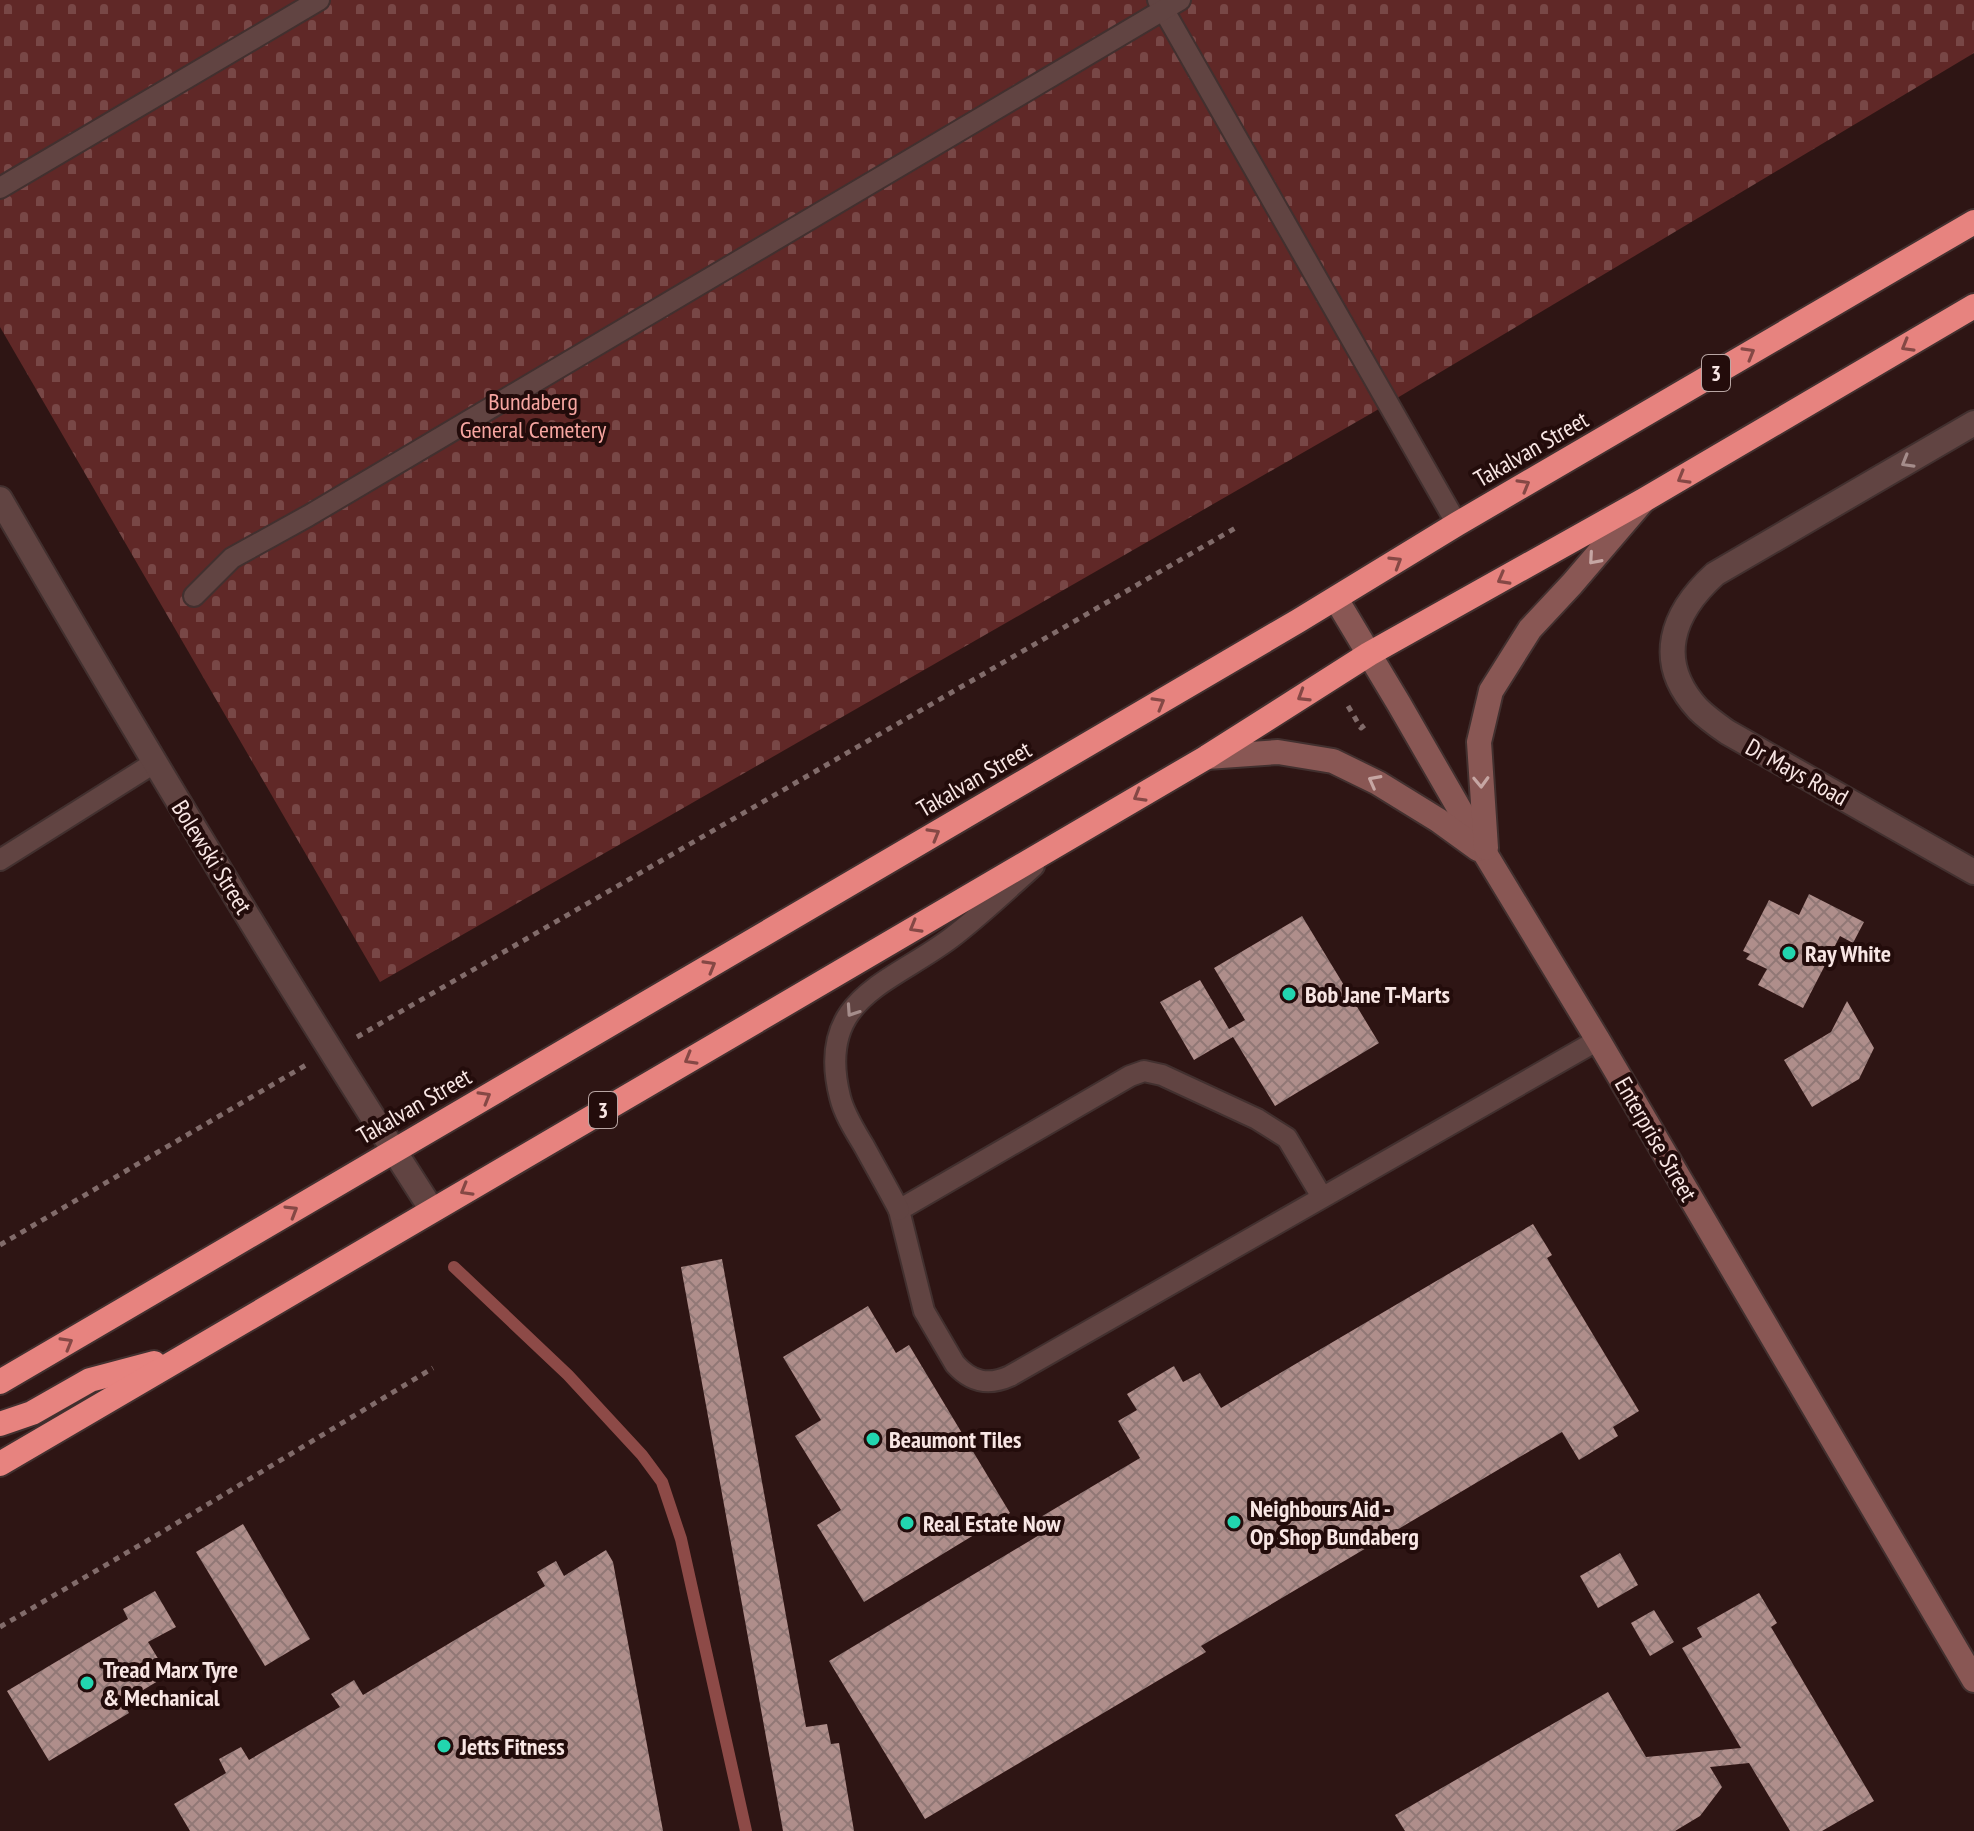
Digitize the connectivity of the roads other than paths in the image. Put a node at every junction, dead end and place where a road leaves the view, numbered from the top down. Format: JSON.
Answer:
{"nodes":[{"id":1,"x":319,"y":0,"type":"edge"},
{"id":2,"x":1167,"y":3,"type":"edge"},
{"id":3,"x":0,"y":188,"type":"edge"},
{"id":4,"x":1974,"y":222,"type":"edge"},
{"id":5,"x":1974,"y":306,"type":"edge"},
{"id":6,"x":1974,"y":423,"type":"edge"},
{"id":7,"x":1644,"y":500,"type":"junction"},
{"id":8,"x":3,"y":512,"type":"edge"},
{"id":9,"x":1457,"y":524,"type":"junction"},
{"id":10,"x":194,"y":596,"type":"dead end"},
{"id":11,"x":1336,"y":599,"type":"junction"},
{"id":12,"x":1369,"y":654,"type":"junction"},
{"id":13,"x":1207,"y":757,"type":"junction"},
{"id":14,"x":154,"y":763,"type":"junction"},
{"id":15,"x":1064,"y":840,"type":"junction"},
{"id":16,"x":1486,"y":855,"type":"junction"},
{"id":17,"x":0,"y":860,"type":"edge"},
{"id":18,"x":1974,"y":872,"type":"edge"},
{"id":19,"x":1598,"y":1040,"type":"junction"},
{"id":20,"x":394,"y":1150,"type":"junction"},
{"id":21,"x":1322,"y":1197,"type":"junction"},
{"id":22,"x":432,"y":1210,"type":"junction"},
{"id":23,"x":899,"y":1210,"type":"junction"},
{"id":24,"x":184,"y":1356,"type":"junction"},
{"id":25,"x":0,"y":1382,"type":"edge"},
{"id":26,"x":0,"y":1424,"type":"edge"},
{"id":27,"x":0,"y":1464,"type":"edge"},
{"id":28,"x":1974,"y":1680,"type":"edge"}],
"edges":[{"from":1,"to":3,"type":"lane"},
{"from":2,"to":9,"type":"lane"},
{"from":2,"to":10,"type":"lane"},
{"from":9,"to":4,"type":"highway","name":"Takalvan Street","number":"3","one_way":true},
{"from":5,"to":7,"type":"highway","number":"3","one_way":true},
{"from":6,"to":18,"type":"street","name":"Dr Mays Road","one_way":true},
{"from":7,"to":12,"type":"highway","number":"3","one_way":true},
{"from":7,"to":16,"type":"street","one_way":true},
{"from":8,"to":14,"type":"street","name":"Bolewski Street"},
{"from":11,"to":9,"type":"highway","name":"Takalvan Street","number":"3","one_way":true},
{"from":11,"to":12,"type":"street","name":"Enterprise Street"},
{"from":20,"to":11,"type":"highway","name":"Takalvan Street","number":"3","one_way":true},
{"from":12,"to":13,"type":"highway","number":"3","one_way":true},
{"from":12,"to":16,"type":"street","name":"Enterprise Street"},
{"from":13,"to":15,"type":"highway","number":"3","one_way":true},
{"from":16,"to":13,"type":"street","one_way":true},
{"from":14,"to":17,"type":"lane"},
{"from":14,"to":20,"type":"street","name":"Bolewski Street"},
{"from":15,"to":22,"type":"highway","number":"3","one_way":true},
{"from":15,"to":23,"type":"lane","one_way":true},
{"from":16,"to":19,"type":"street","name":"Enterprise Street"},
{"from":19,"to":21,"type":"lane"},
{"from":19,"to":28,"type":"street","name":"Enterprise Street"},
{"from":20,"to":22,"type":"street","name":"Bolewski Street"},
{"from":25,"to":20,"type":"highway","name":"Takalvan Street","number":"3","one_way":true},
{"from":21,"to":23,"type":"lane"},
{"from":21,"to":23,"type":"lane"},
{"from":22,"to":24,"type":"highway","number":"3"},
{"from":24,"to":26,"type":"highway"},
{"from":24,"to":27,"type":"highway","number":"3"}]}
